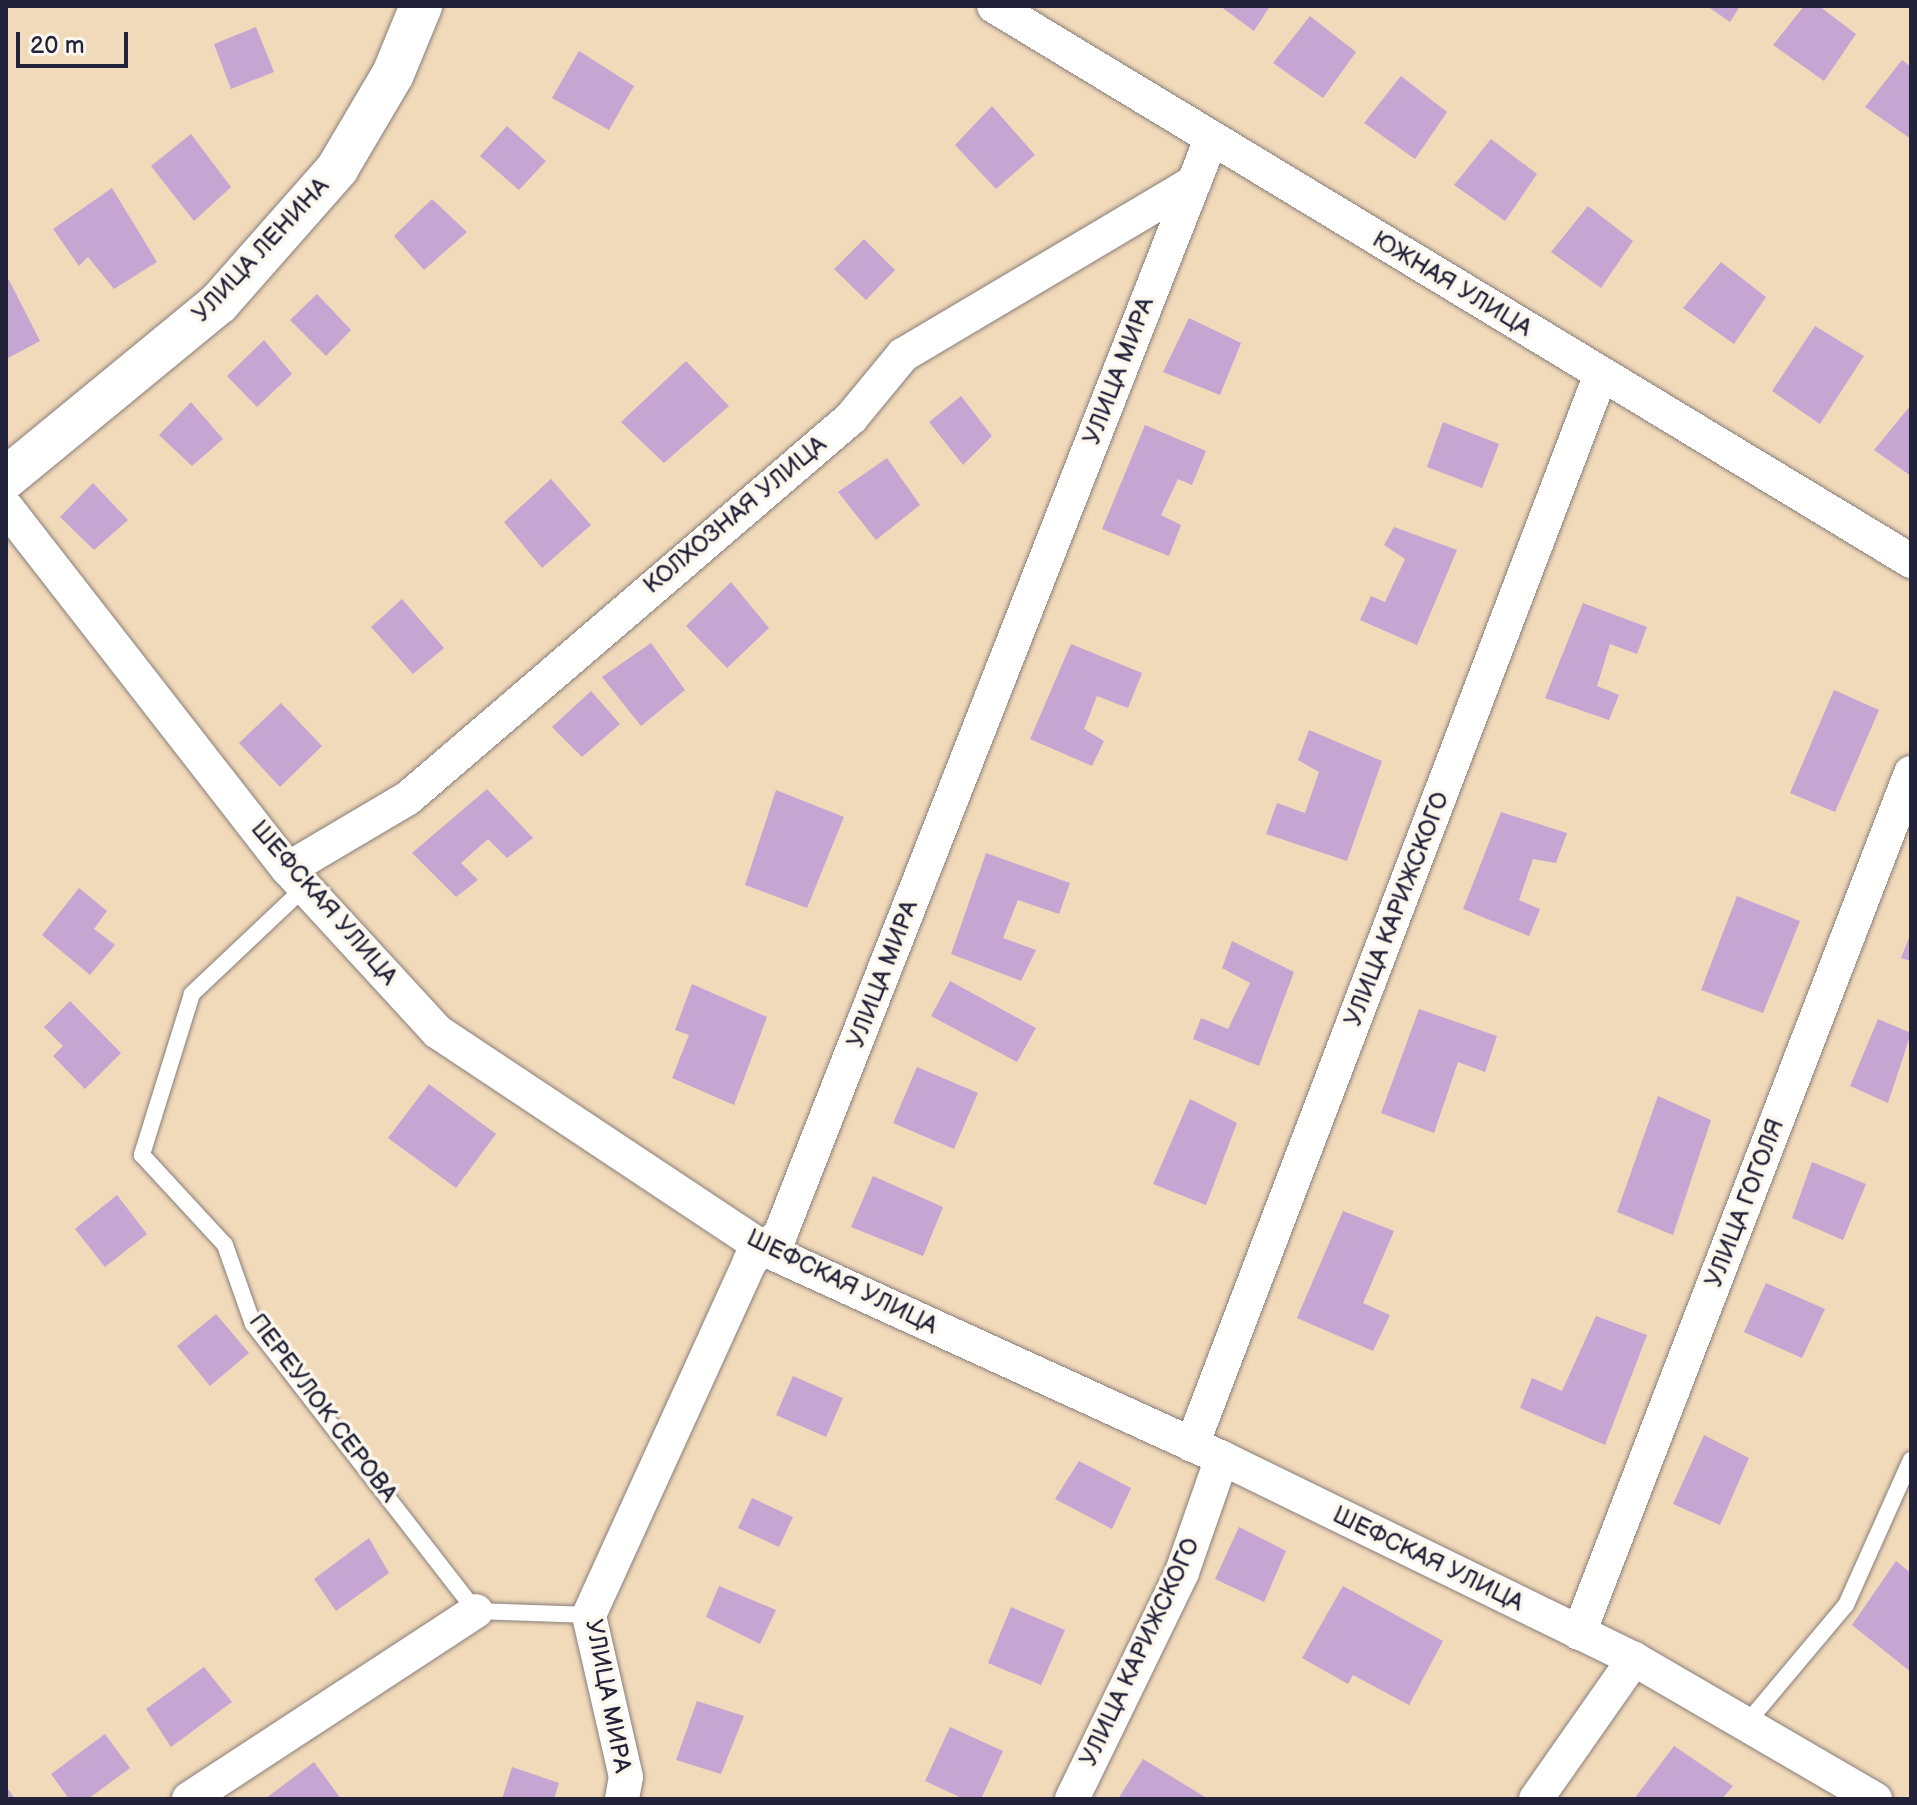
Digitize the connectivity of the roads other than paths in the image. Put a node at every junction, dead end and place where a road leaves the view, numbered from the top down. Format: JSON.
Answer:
{"nodes":[{"id":1,"x":421,"y":6,"type":"edge"},
{"id":2,"x":994,"y":6,"type":"edge"},
{"id":3,"x":1211,"y":139,"type":"junction"},
{"id":4,"x":1194,"y":182,"type":"junction"},
{"id":5,"x":1601,"y":374,"type":"junction"},
{"id":6,"x":6,"y":478,"type":"edge"},
{"id":7,"x":6,"y":507,"type":"edge"},
{"id":8,"x":1911,"y":561,"type":"edge"},
{"id":9,"x":1911,"y":773,"type":"edge"},
{"id":10,"x":297,"y":878,"type":"junction"},
{"id":11,"x":764,"y":1249,"type":"junction"},
{"id":12,"x":1207,"y":1452,"type":"junction"},
{"id":13,"x":1911,"y":1460,"type":"edge"},
{"id":14,"x":476,"y":1611,"type":"junction"},
{"id":15,"x":589,"y":1615,"type":"junction"},
{"id":16,"x":1579,"y":1633,"type":"junction"},
{"id":17,"x":1634,"y":1659,"type":"junction"},
{"id":18,"x":1746,"y":1724,"type":"junction"},
{"id":19,"x":189,"y":1799,"type":"edge"},
{"id":20,"x":622,"y":1799,"type":"edge"},
{"id":21,"x":1072,"y":1799,"type":"edge"},
{"id":22,"x":1536,"y":1799,"type":"edge"},
{"id":23,"x":1875,"y":1799,"type":"edge"}],
"edges":[{"from":1,"to":6,"type":"street","name":"УЛИЦА ЛЕНИНА"},
{"from":2,"to":3,"type":"street","name":"ЮЖНАЯ УЛИЦА"},
{"from":3,"to":4,"type":"street","name":"УЛИЦА МИРА"},
{"from":3,"to":5,"type":"street","name":"ЮЖНАЯ УЛИЦА"},
{"from":4,"to":10,"type":"street","name":"КОЛХОЗНАЯ УЛИЦА"},
{"from":4,"to":11,"type":"street","name":"УЛИЦА МИРА"},
{"from":5,"to":8,"type":"street","name":"ЮЖНАЯ УЛИЦА"},
{"from":5,"to":12,"type":"street","name":"УЛИЦА КАРИЖСКОГО"},
{"from":7,"to":10,"type":"street","name":"ШЕФСКАЯ УЛИЦА"},
{"from":9,"to":16,"type":"street","name":"УЛИЦА ГОГОЛЯ"},
{"from":10,"to":11,"type":"street","name":"ШЕФСКАЯ УЛИЦА"},
{"from":10,"to":14,"type":"lane","name":"ПЕРЕУЛОК СЕРОВА"},
{"from":11,"to":12,"type":"street","name":"ШЕФСКАЯ УЛИЦА"},
{"from":11,"to":15,"type":"street","name":"УЛИЦА МИРА"},
{"from":12,"to":16,"type":"street","name":"ШЕФСКАЯ УЛИЦА"},
{"from":12,"to":21,"type":"street","name":"УЛИЦА КАРИЖСКОГО"},
{"from":13,"to":18,"type":"lane"},
{"from":14,"to":15,"type":"lane"},
{"from":14,"to":19,"type":"street"},
{"from":15,"to":20,"type":"street","name":"УЛИЦА МИРА"},
{"from":16,"to":17,"type":"street","name":"ШЕФСКАЯ УЛИЦА"},
{"from":17,"to":18,"type":"street","name":"ШЕФСКАЯ УЛИЦА"},
{"from":17,"to":22,"type":"street"},
{"from":18,"to":23,"type":"street","name":"ШЕФСКАЯ УЛИЦА"}]}
